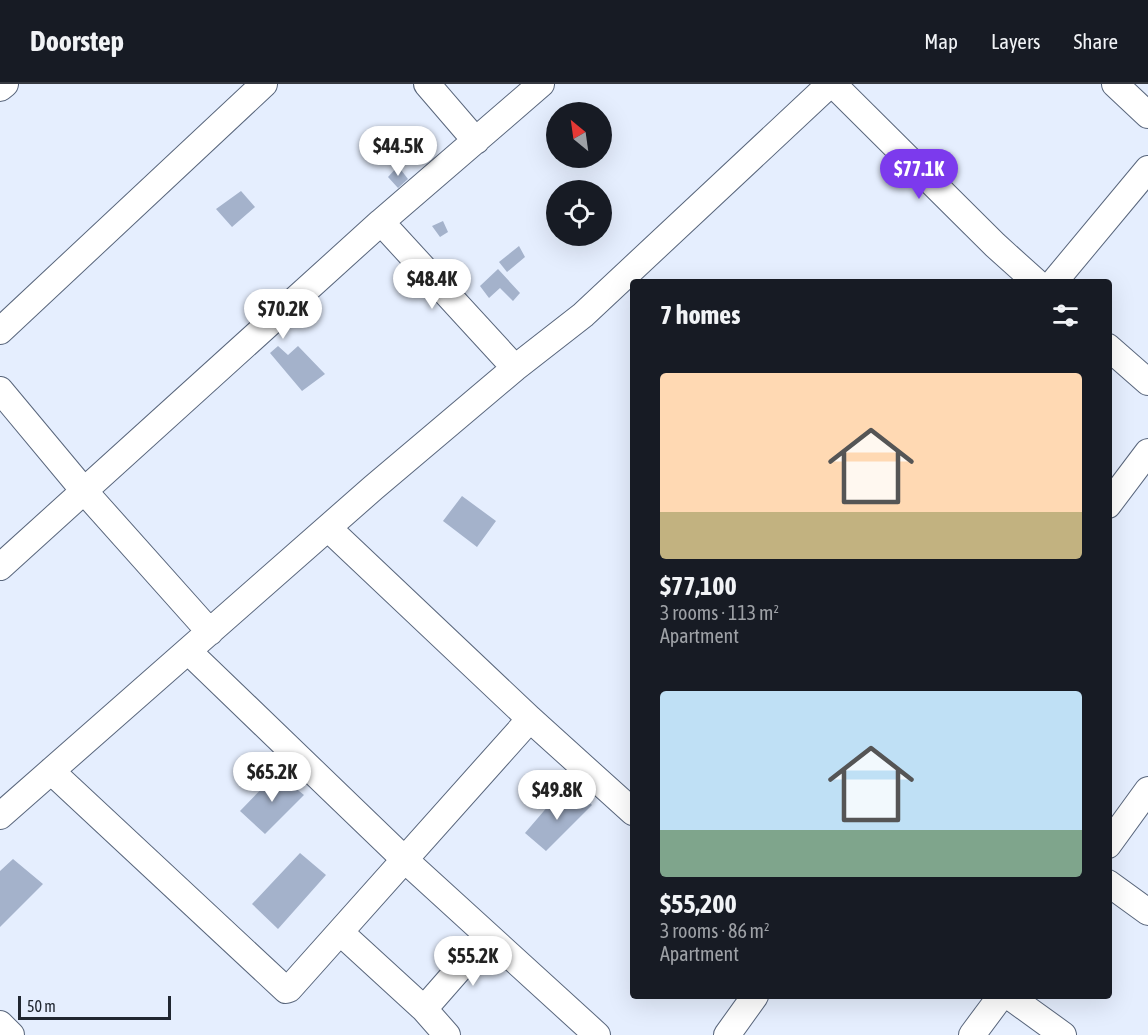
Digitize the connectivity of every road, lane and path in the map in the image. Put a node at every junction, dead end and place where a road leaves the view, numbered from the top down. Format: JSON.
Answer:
{"nodes":[{"id":1,"x":5,"y":84,"type":"edge"},
{"id":2,"x":427,"y":84,"type":"edge"},
{"id":3,"x":541,"y":84,"type":"edge"},
{"id":4,"x":832,"y":84,"type":"edge"},
{"id":5,"x":1114,"y":84,"type":"edge"},
{"id":6,"x":260,"y":85,"type":"edge"},
{"id":7,"x":0,"y":88,"type":"edge"},
{"id":8,"x":1148,"y":115,"type":"edge"},
{"id":9,"x":476,"y":141,"type":"junction"},
{"id":10,"x":1148,"y":169,"type":"edge"},
{"id":11,"x":381,"y":222,"type":"junction"},
{"id":12,"x":1033,"y":279,"type":"edge"},
{"id":13,"x":1056,"y":279,"type":"edge"},
{"id":14,"x":0,"y":331,"type":"edge"},
{"id":15,"x":1112,"y":350,"type":"edge"},
{"id":16,"x":515,"y":368,"type":"junction"},
{"id":17,"x":1148,"y":382,"type":"edge"},
{"id":18,"x":0,"y":390,"type":"edge"},
{"id":19,"x":1148,"y":452,"type":"edge"},
{"id":20,"x":85,"y":492,"type":"junction"},
{"id":21,"x":1112,"y":500,"type":"edge"},
{"id":22,"x":328,"y":528,"type":"junction"},
{"id":23,"x":0,"y":567,"type":"edge"},
{"id":24,"x":210,"y":632,"type":"junction"},
{"id":25,"x":188,"y":651,"type":"junction"},
{"id":26,"x":530,"y":719,"type":"junction"},
{"id":27,"x":51,"y":771,"type":"junction"},
{"id":28,"x":1148,"y":790,"type":"edge"},
{"id":29,"x":630,"y":809,"type":"edge"},
{"id":30,"x":0,"y":816,"type":"edge"},
{"id":31,"x":1112,"y":840,"type":"edge"},
{"id":32,"x":404,"y":859,"type":"junction"},
{"id":33,"x":1112,"y":886,"type":"edge"},
{"id":34,"x":1148,"y":912,"type":"edge"},
{"id":35,"x":341,"y":933,"type":"junction"},
{"id":36,"x":488,"y":936,"type":"junction"},
{"id":37,"x":753,"y":999,"type":"edge"},
{"id":38,"x":999,"y":999,"type":"edge"},
{"id":39,"x":1013,"y":999,"type":"edge"},
{"id":40,"x":424,"y":1009,"type":"junction"},
{"id":41,"x":0,"y":1024,"type":"edge"},
{"id":42,"x":11,"y":1035,"type":"edge"},
{"id":43,"x":447,"y":1035,"type":"edge"},
{"id":44,"x":597,"y":1035,"type":"edge"},
{"id":45,"x":727,"y":1035,"type":"edge"},
{"id":46,"x":972,"y":1035,"type":"edge"},
{"id":47,"x":1063,"y":1035,"type":"edge"}],
"edges":[{"from":1,"to":7,"type":"street"},
{"from":2,"to":9,"type":"street"},
{"from":3,"to":9,"type":"street"},
{"from":4,"to":12,"type":"street"},
{"from":4,"to":16,"type":"street"},
{"from":5,"to":8,"type":"street"},
{"from":6,"to":14,"type":"street"},
{"from":9,"to":11,"type":"street"},
{"from":10,"to":13,"type":"street"},
{"from":11,"to":16,"type":"street"},
{"from":11,"to":20,"type":"street"},
{"from":15,"to":17,"type":"street"},
{"from":16,"to":22,"type":"street"},
{"from":18,"to":20,"type":"street"},
{"from":19,"to":21,"type":"street"},
{"from":20,"to":23,"type":"street"},
{"from":20,"to":24,"type":"street"},
{"from":22,"to":24,"type":"street"},
{"from":22,"to":26,"type":"street"},
{"from":24,"to":25,"type":"street"},
{"from":25,"to":27,"type":"street"},
{"from":25,"to":32,"type":"street"},
{"from":26,"to":29,"type":"street"},
{"from":26,"to":32,"type":"street"},
{"from":27,"to":30,"type":"street"},
{"from":27,"to":35,"type":"street"},
{"from":28,"to":31,"type":"street"},
{"from":32,"to":35,"type":"street"},
{"from":32,"to":36,"type":"street"},
{"from":33,"to":34,"type":"street"},
{"from":35,"to":40,"type":"street"},
{"from":36,"to":40,"type":"street"},
{"from":36,"to":44,"type":"street"},
{"from":37,"to":45,"type":"street"},
{"from":38,"to":46,"type":"street"},
{"from":39,"to":47,"type":"street"},
{"from":40,"to":43,"type":"street"},
{"from":41,"to":42,"type":"street"}]}
